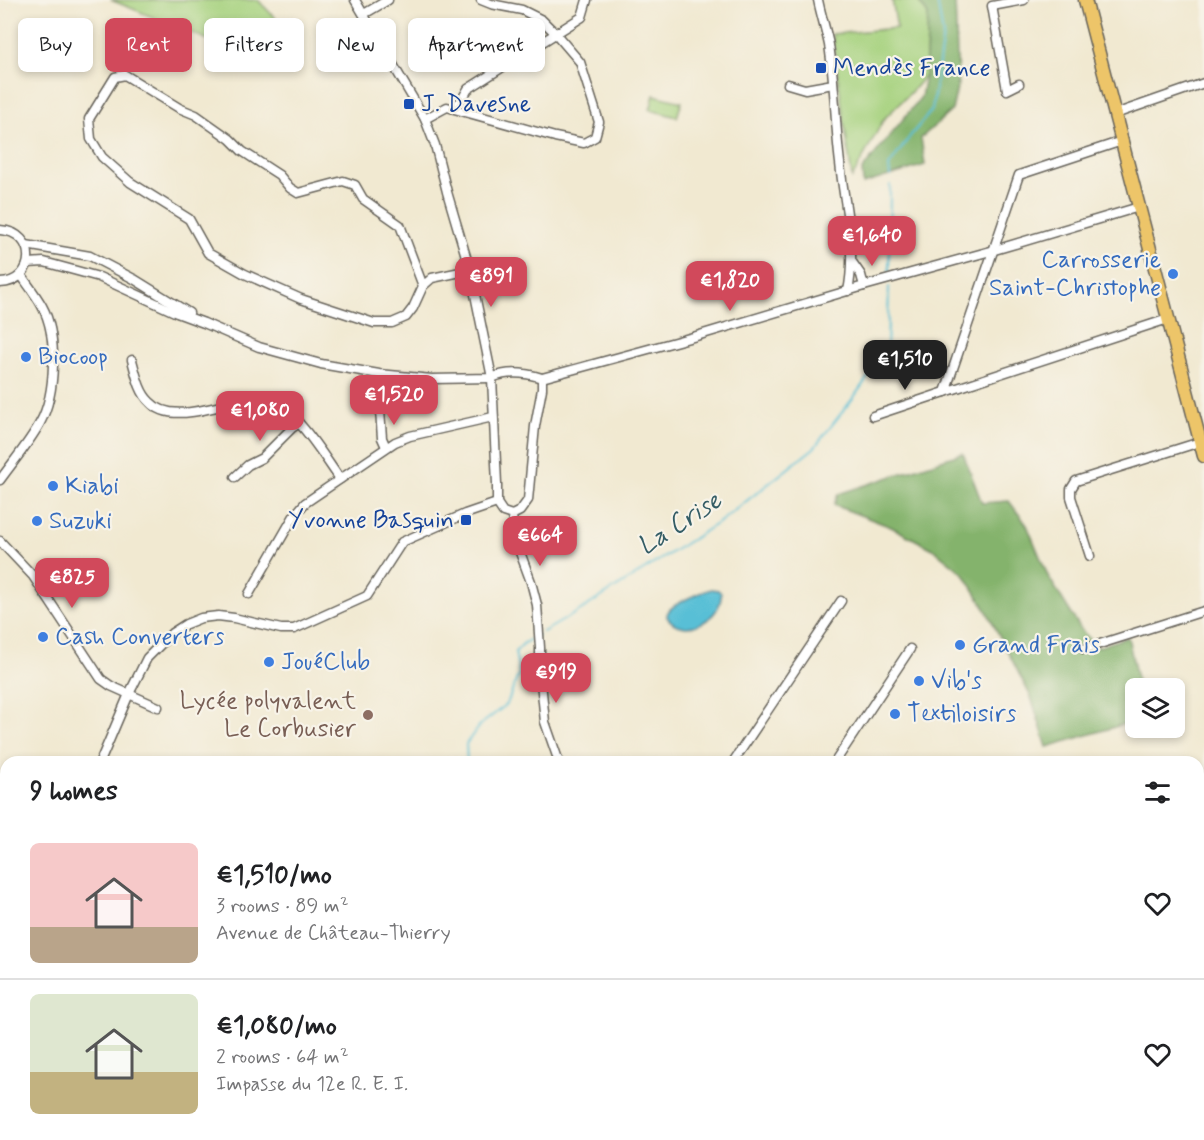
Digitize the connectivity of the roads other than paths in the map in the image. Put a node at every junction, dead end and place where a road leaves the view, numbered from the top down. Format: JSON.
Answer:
{"nodes":[{"id":1,"x":355,"y":0,"type":"edge"},
{"id":2,"x":388,"y":0,"type":"edge"},
{"id":3,"x":481,"y":0,"type":"edge"},
{"id":4,"x":588,"y":0,"type":"edge"},
{"id":5,"x":818,"y":0,"type":"edge"},
{"id":6,"x":1024,"y":0,"type":"edge"},
{"id":7,"x":1085,"y":0,"type":"edge"},
{"id":8,"x":364,"y":14,"type":"junction"},
{"id":9,"x":556,"y":34,"type":"junction"},
{"id":10,"x":788,"y":84,"type":"dead end"},
{"id":11,"x":833,"y":84,"type":"junction"},
{"id":12,"x":1019,"y":84,"type":"dead end"},
{"id":13,"x":1204,"y":84,"type":"edge"},
{"id":14,"x":453,"y":108,"type":"junction"},
{"id":15,"x":1114,"y":114,"type":"junction"},
{"id":16,"x":424,"y":119,"type":"junction"},
{"id":17,"x":1122,"y":141,"type":"junction"},
{"id":18,"x":1139,"y":207,"type":"junction"},
{"id":19,"x":0,"y":229,"type":"edge"},
{"id":20,"x":26,"y":245,"type":"junction"},
{"id":21,"x":993,"y":250,"type":"junction"},
{"id":22,"x":852,"y":262,"type":"junction"},
{"id":23,"x":28,"y":263,"type":"junction"},
{"id":24,"x":470,"y":270,"type":"junction"},
{"id":25,"x":21,"y":275,"type":"junction"},
{"id":26,"x":0,"y":283,"type":"edge"},
{"id":27,"x":423,"y":286,"type":"junction"},
{"id":28,"x":864,"y":286,"type":"junction"},
{"id":29,"x":848,"y":291,"type":"junction"},
{"id":30,"x":1168,"y":319,"type":"junction"},
{"id":31,"x":204,"y":323,"type":"junction"},
{"id":32,"x":132,"y":360,"type":"dead end"},
{"id":33,"x":492,"y":378,"type":"junction"},
{"id":34,"x":542,"y":378,"type":"junction"},
{"id":35,"x":945,"y":392,"type":"junction"},
{"id":36,"x":380,"y":410,"type":"dead end"},
{"id":37,"x":873,"y":416,"type":"dead end"},
{"id":38,"x":493,"y":417,"type":"junction"},
{"id":39,"x":299,"y":423,"type":"junction"},
{"id":40,"x":1200,"y":442,"type":"junction"},
{"id":41,"x":386,"y":447,"type":"junction"},
{"id":42,"x":1204,"y":456,"type":"edge"},
{"id":43,"x":235,"y":477,"type":"dead end"},
{"id":44,"x":340,"y":479,"type":"junction"},
{"id":45,"x":0,"y":480,"type":"edge"},
{"id":46,"x":496,"y":503,"type":"junction"},
{"id":47,"x":512,"y":515,"type":"junction"},
{"id":48,"x":0,"y":542,"type":"edge"},
{"id":49,"x":1090,"y":556,"type":"dead end"},
{"id":50,"x":249,"y":594,"type":"dead end"},
{"id":51,"x":841,"y":602,"type":"dead end"},
{"id":52,"x":1204,"y":611,"type":"edge"},
{"id":53,"x":910,"y":649,"type":"dead end"},
{"id":54,"x":1084,"y":649,"type":"dead end"},
{"id":55,"x":129,"y":694,"type":"junction"},
{"id":56,"x":158,"y":707,"type":"dead end"},
{"id":57,"x":103,"y":756,"type":"edge"},
{"id":58,"x":557,"y":756,"type":"edge"},
{"id":59,"x":737,"y":756,"type":"edge"},
{"id":60,"x":839,"y":756,"type":"edge"}],
"edges":[{"from":1,"to":8,"type":"street"},
{"from":2,"to":8,"type":"street"},
{"from":3,"to":9,"type":"street"},
{"from":4,"to":9,"type":"street"},
{"from":5,"to":11,"type":"street"},
{"from":6,"to":12,"type":"street"},
{"from":7,"to":15,"type":"main road"},
{"from":8,"to":16,"type":"street"},
{"from":9,"to":14,"type":"street"},
{"from":9,"to":14,"type":"street"},
{"from":10,"to":11,"type":"street"},
{"from":11,"to":22,"type":"street"},
{"from":13,"to":15,"type":"street"},
{"from":14,"to":16,"type":"street"},
{"from":15,"to":17,"type":"main road"},
{"from":16,"to":24,"type":"street"},
{"from":17,"to":18,"type":"main road"},
{"from":17,"to":21,"type":"street"},
{"from":18,"to":21,"type":"street"},
{"from":18,"to":30,"type":"main road"},
{"from":19,"to":20,"type":"street"},
{"from":20,"to":23,"type":"street"},
{"from":20,"to":31,"type":"street"},
{"from":21,"to":28,"type":"street"},
{"from":21,"to":35,"type":"street"},
{"from":22,"to":28,"type":"street"},
{"from":22,"to":29,"type":"street"},
{"from":23,"to":25,"type":"street"},
{"from":23,"to":31,"type":"street"},
{"from":24,"to":27,"type":"street"},
{"from":24,"to":33,"type":"street"},
{"from":25,"to":26,"type":"street"},
{"from":25,"to":45,"type":"street"},
{"from":27,"to":27,"type":"street"},
{"from":28,"to":29,"type":"street"},
{"from":29,"to":34,"type":"street"},
{"from":30,"to":35,"type":"street"},
{"from":30,"to":40,"type":"main road"},
{"from":31,"to":33,"type":"street"},
{"from":32,"to":39,"type":"street"},
{"from":33,"to":34,"type":"street"},
{"from":33,"to":38,"type":"street"},
{"from":34,"to":47,"type":"street"},
{"from":35,"to":37,"type":"street"},
{"from":36,"to":41,"type":"street"},
{"from":38,"to":41,"type":"street"},
{"from":38,"to":46,"type":"street"},
{"from":39,"to":43,"type":"street"},
{"from":39,"to":44,"type":"street"},
{"from":40,"to":42,"type":"main road"},
{"from":40,"to":49,"type":"street"},
{"from":41,"to":44,"type":"street"},
{"from":44,"to":50,"type":"street"},
{"from":46,"to":47,"type":"street"},
{"from":46,"to":55,"type":"street"},
{"from":47,"to":58,"type":"street"},
{"from":48,"to":55,"type":"street"},
{"from":51,"to":59,"type":"street"},
{"from":52,"to":54,"type":"street"},
{"from":53,"to":60,"type":"street"},
{"from":55,"to":56,"type":"street"},
{"from":55,"to":57,"type":"street"}]}
